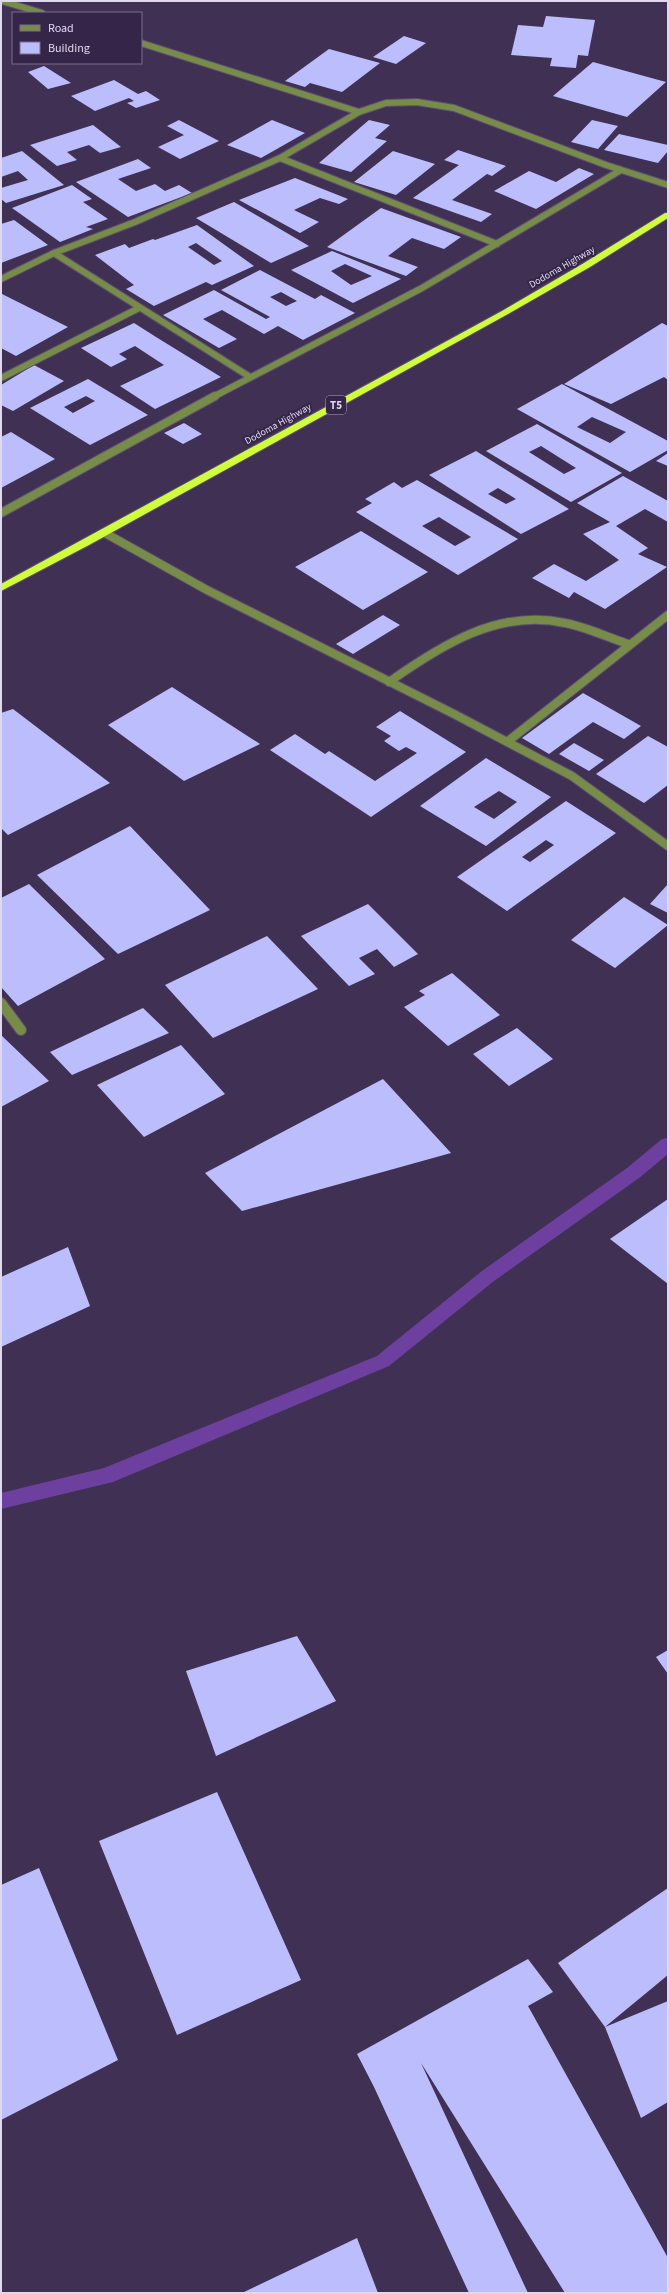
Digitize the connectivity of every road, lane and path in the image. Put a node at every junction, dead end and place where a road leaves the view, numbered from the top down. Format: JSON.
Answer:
{"nodes":[{"id":1,"x":2,"y":1,"type":"edge"},
{"id":2,"x":39,"y":12,"type":"edge"},
{"id":3,"x":142,"y":43,"type":"edge"},
{"id":4,"x":360,"y":112,"type":"junction"},
{"id":5,"x":280,"y":158,"type":"junction"},
{"id":6,"x":621,"y":170,"type":"junction"},
{"id":7,"x":668,"y":185,"type":"edge"},
{"id":8,"x":668,"y":215,"type":"edge"},
{"id":9,"x":497,"y":244,"type":"junction"},
{"id":10,"x":54,"y":253,"type":"junction"},
{"id":11,"x":1,"y":279,"type":"edge"},
{"id":12,"x":139,"y":308,"type":"junction"},
{"id":13,"x":250,"y":377,"type":"junction"},
{"id":14,"x":1,"y":378,"type":"edge"},
{"id":15,"x":1,"y":513,"type":"edge"},
{"id":16,"x":105,"y":534,"type":"junction"},
{"id":17,"x":1,"y":588,"type":"edge"},
{"id":18,"x":668,"y":615,"type":"edge"},
{"id":19,"x":628,"y":644,"type":"junction"},
{"id":20,"x":389,"y":682,"type":"junction"},
{"id":21,"x":507,"y":742,"type":"junction"},
{"id":22,"x":668,"y":846,"type":"edge"},
{"id":23,"x":1,"y":1003,"type":"edge"},
{"id":24,"x":21,"y":1030,"type":"dead end"}],
"edges":[{"from":1,"to":2,"type":"street"},
{"from":3,"to":4,"type":"street"},
{"from":4,"to":5,"type":"street"},
{"from":4,"to":6,"type":"street"},
{"from":5,"to":9,"type":"street"},
{"from":5,"to":10,"type":"street"},
{"from":6,"to":7,"type":"street"},
{"from":6,"to":9,"type":"street"},
{"from":8,"to":16,"type":"highway","name":"Dodoma Highway","number":"T5"},
{"from":9,"to":13,"type":"street"},
{"from":10,"to":11,"type":"street"},
{"from":10,"to":12,"type":"street"},
{"from":12,"to":13,"type":"street"},
{"from":12,"to":14,"type":"street"},
{"from":13,"to":15,"type":"street"},
{"from":16,"to":17,"type":"highway","name":"Dodoma Highway","number":"T5"},
{"from":16,"to":20,"type":"street"},
{"from":18,"to":19,"type":"street"},
{"from":19,"to":20,"type":"street"},
{"from":19,"to":21,"type":"street"},
{"from":20,"to":21,"type":"street"},
{"from":21,"to":22,"type":"street"},
{"from":23,"to":24,"type":"street"}]}
